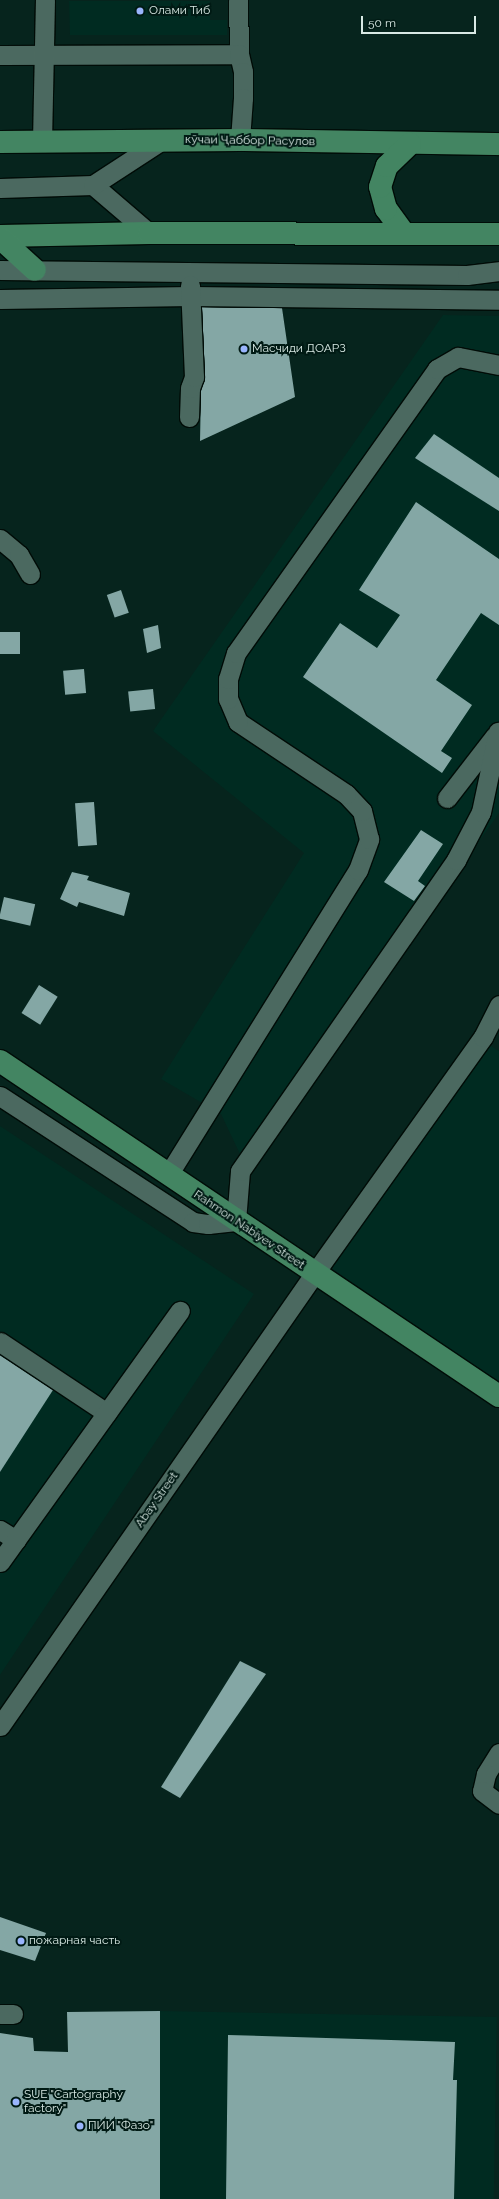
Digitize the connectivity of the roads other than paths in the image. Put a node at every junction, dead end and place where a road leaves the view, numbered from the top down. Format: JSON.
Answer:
{"nodes":[{"id":1,"x":45,"y":0,"type":"edge"},
{"id":2,"x":238,"y":0,"type":"edge"},
{"id":3,"x":0,"y":54,"type":"edge"},
{"id":4,"x":44,"y":54,"type":"junction"},
{"id":5,"x":239,"y":54,"type":"junction"},
{"id":6,"x":162,"y":140,"type":"junction"},
{"id":7,"x":240,"y":140,"type":"junction"},
{"id":8,"x":0,"y":142,"type":"edge"},
{"id":9,"x":42,"y":142,"type":"junction"},
{"id":10,"x":410,"y":144,"type":"junction"},
{"id":11,"x":499,"y":144,"type":"edge"},
{"id":12,"x":93,"y":184,"type":"junction"},
{"id":13,"x":0,"y":188,"type":"edge"},
{"id":14,"x":403,"y":232,"type":"junction"},
{"id":15,"x":149,"y":233,"type":"junction"},
{"id":16,"x":499,"y":234,"type":"edge"},
{"id":17,"x":0,"y":237,"type":"edge"},
{"id":18,"x":0,"y":270,"type":"edge"},
{"id":19,"x":35,"y":270,"type":"junction"},
{"id":20,"x":499,"y":271,"type":"edge"},
{"id":21,"x":190,"y":274,"type":"junction"},
{"id":22,"x":191,"y":296,"type":"junction"},
{"id":23,"x":0,"y":299,"type":"edge"},
{"id":24,"x":499,"y":300,"type":"edge"},
{"id":25,"x":499,"y":365,"type":"edge"},
{"id":26,"x":189,"y":417,"type":"dead end"},
{"id":27,"x":0,"y":540,"type":"edge"},
{"id":28,"x":30,"y":574,"type":"dead end"},
{"id":29,"x":498,"y":731,"type":"edge"},
{"id":30,"x":448,"y":798,"type":"dead end"},
{"id":31,"x":499,"y":1005,"type":"edge"},
{"id":32,"x":0,"y":1060,"type":"edge"},
{"id":33,"x":0,"y":1096,"type":"edge"},
{"id":34,"x":168,"y":1175,"type":"junction"},
{"id":35,"x":236,"y":1221,"type":"junction"},
{"id":36,"x":314,"y":1274,"type":"junction"},
{"id":37,"x":180,"y":1311,"type":"dead end"},
{"id":38,"x":0,"y":1342,"type":"edge"},
{"id":39,"x":499,"y":1396,"type":"edge"},
{"id":40,"x":107,"y":1413,"type":"junction"},
{"id":41,"x":0,"y":1530,"type":"edge"},
{"id":42,"x":16,"y":1540,"type":"junction"},
{"id":43,"x":0,"y":1562,"type":"edge"},
{"id":44,"x":2,"y":1718,"type":"edge"},
{"id":45,"x":499,"y":1753,"type":"edge"},
{"id":46,"x":499,"y":1804,"type":"edge"}],
"edges":[{"from":1,"to":4,"type":"street"},
{"from":2,"to":5,"type":"street"},
{"from":3,"to":4,"type":"street"},
{"from":4,"to":5,"type":"street"},
{"from":4,"to":9,"type":"street"},
{"from":5,"to":7,"type":"street"},
{"from":6,"to":7,"type":"main road","name":"кӯчаи Ҷаббор Расулов"},
{"from":6,"to":9,"type":"main road","name":"кӯчаи Ҷаббор Расулов"},
{"from":6,"to":12,"type":"street"},
{"from":7,"to":10,"type":"main road","name":"кӯчаи Ҷаббор Расулов"},
{"from":8,"to":9,"type":"main road","name":"кӯчаи Ҷаббор Расулов"},
{"from":10,"to":11,"type":"main road","name":"кӯчаи Ҷаббор Расулов"},
{"from":10,"to":14,"type":"main road"},
{"from":12,"to":13,"type":"street"},
{"from":12,"to":15,"type":"street"},
{"from":14,"to":15,"type":"main road"},
{"from":14,"to":16,"type":"main road"},
{"from":15,"to":17,"type":"main road"},
{"from":17,"to":19,"type":"main road"},
{"from":18,"to":19,"type":"street"},
{"from":19,"to":21,"type":"street"},
{"from":20,"to":21,"type":"street"},
{"from":21,"to":22,"type":"street"},
{"from":22,"to":23,"type":"street"},
{"from":22,"to":24,"type":"street"},
{"from":22,"to":26,"type":"street"},
{"from":25,"to":34,"type":"street"},
{"from":27,"to":28,"type":"street"},
{"from":29,"to":30,"type":"street"},
{"from":29,"to":35,"type":"street"},
{"from":31,"to":36,"type":"street","name":"Abay Street"},
{"from":32,"to":34,"type":"main road","name":"Rahmon Nabiyev Street"},
{"from":33,"to":35,"type":"street"},
{"from":34,"to":35,"type":"main road","name":"Rahmon Nabiyev Street"},
{"from":35,"to":36,"type":"main road","name":"Rahmon Nabiyev Street"},
{"from":36,"to":39,"type":"main road","name":"Rahmon Nabiyev Street"},
{"from":36,"to":44,"type":"street","name":"Abay Street"},
{"from":37,"to":40,"type":"street"},
{"from":38,"to":40,"type":"street"},
{"from":40,"to":42,"type":"street"},
{"from":41,"to":42,"type":"street"},
{"from":42,"to":43,"type":"street"},
{"from":45,"to":46,"type":"street"}]}
